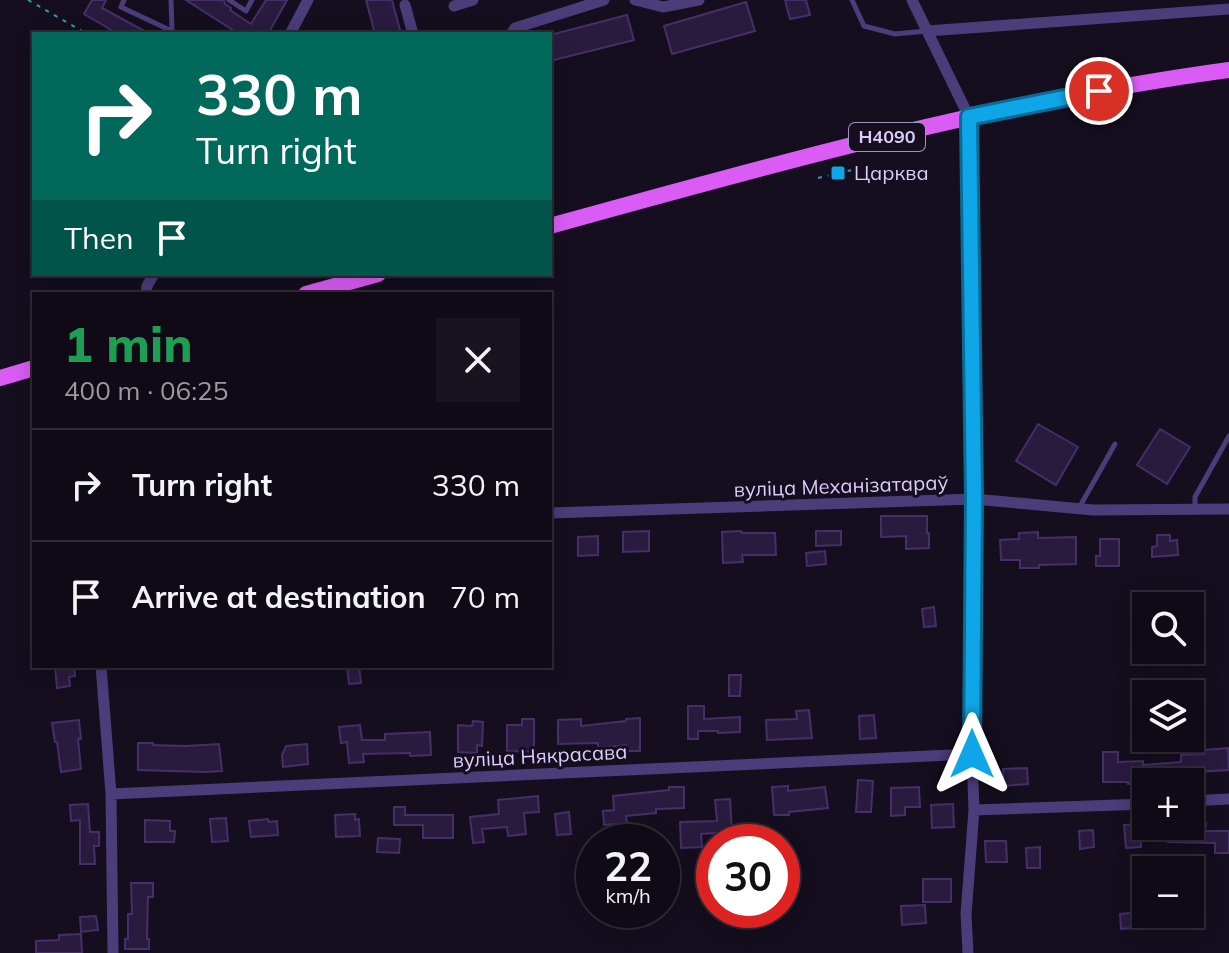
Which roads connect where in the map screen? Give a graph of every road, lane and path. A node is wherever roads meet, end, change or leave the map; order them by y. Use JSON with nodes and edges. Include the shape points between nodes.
{"nodes":[{"id":1,"x":28,"y":0,"type":"edge"},
{"id":2,"x":124,"y":0,"type":"edge"},
{"id":3,"x":171,"y":0,"type":"edge"},
{"id":4,"x":229,"y":0,"type":"edge"},
{"id":5,"x":252,"y":0,"type":"edge"},
{"id":6,"x":308,"y":0,"type":"edge"},
{"id":7,"x":473,"y":0,"type":"edge"},
{"id":8,"x":604,"y":0,"type":"edge"},
{"id":9,"x":635,"y":0,"type":"edge"},
{"id":10,"x":699,"y":0,"type":"edge"},
{"id":11,"x":852,"y":0,"type":"edge"},
{"id":12,"x":912,"y":0,"type":"edge"},
{"id":13,"x":405,"y":5,"type":"dead end"},
{"id":14,"x":1202,"y":5,"type":"edge"},
{"id":15,"x":454,"y":6,"type":"dead end"},
{"id":16,"x":1229,"y":9,"type":"edge"},
{"id":17,"x":927,"y":31,"type":"junction"},
{"id":18,"x":84,"y":32,"type":"edge"},
{"id":19,"x":175,"y":32,"type":"edge"},
{"id":20,"x":291,"y":32,"type":"edge"},
{"id":21,"x":412,"y":32,"type":"edge"},
{"id":22,"x":512,"y":32,"type":"edge"},
{"id":23,"x":1229,"y":70,"type":"edge"},
{"id":24,"x":969,"y":117,"type":"junction"},
{"id":25,"x":856,"y":169,"type":"dead end"},
{"id":26,"x":818,"y":178,"type":"dead end"},
{"id":27,"x":552,"y":225,"type":"edge"},
{"id":28,"x":371,"y":276,"type":"edge"},
{"id":29,"x":313,"y":292,"type":"edge"},
{"id":30,"x":32,"y":369,"type":"edge"},
{"id":31,"x":0,"y":378,"type":"edge"},
{"id":32,"x":1229,"y":436,"type":"edge"},
{"id":33,"x":1115,"y":444,"type":"dead end"},
{"id":34,"x":974,"y":499,"type":"junction"},
{"id":35,"x":1079,"y":509,"type":"junction"},
{"id":36,"x":1195,"y":509,"type":"junction"},
{"id":37,"x":1229,"y":509,"type":"edge"},
{"id":38,"x":552,"y":513,"type":"edge"},
{"id":39,"x":101,"y":668,"type":"edge"},
{"id":40,"x":972,"y":754,"type":"junction"},
{"id":41,"x":111,"y":794,"type":"junction"},
{"id":42,"x":1229,"y":799,"type":"edge"},
{"id":43,"x":1204,"y":800,"type":"edge"},
{"id":44,"x":1132,"y":804,"type":"edge"},
{"id":45,"x":974,"y":810,"type":"junction"},
{"id":46,"x":113,"y":953,"type":"edge"},
{"id":47,"x":968,"y":953,"type":"edge"}],
"edges":[{"from":1,"to":18,"type":"path"},
{"from":2,"to":19,"type":"lane","via":[[121,7]]},
{"from":3,"to":19,"type":"lane"},
{"from":4,"to":5,"type":"lane","via":[[246,11]]},
{"from":6,"to":20,"type":"street"},
{"from":7,"to":15,"type":"street"},
{"from":8,"to":22,"type":"street"},
{"from":9,"to":10,"type":"street","via":[[663,7]]},
{"from":11,"to":17,"type":"lane","via":[[864,26],[895,34]]},
{"from":12,"to":17,"type":"street"},
{"from":13,"to":21,"type":"street"},
{"from":14,"to":16,"type":"street"},
{"from":14,"to":17,"type":"street"},
{"from":17,"to":24,"type":"street"},
{"from":23,"to":24,"type":"main road","number":"Н4090"},
{"from":24,"to":27,"type":"main road","number":"Н4090"},
{"from":24,"to":34,"type":"street"},
{"from":25,"to":26,"type":"path"},
{"from":28,"to":29,"type":"main road"},
{"from":30,"to":31,"type":"main road"},
{"from":32,"to":36,"type":"lane","via":[[1195,497]]},
{"from":33,"to":35,"type":"lane"},
{"from":34,"to":35,"type":"street","name":"вуліца Механізатараў"},
{"from":34,"to":38,"type":"street","name":"вуліца Механізатараў"},
{"from":34,"to":40,"type":"street"},
{"from":35,"to":36,"type":"street","name":"вуліца Механізатараў"},
{"from":36,"to":37,"type":"street","name":"вуліца Механізатараў"},
{"from":39,"to":41,"type":"street"},
{"from":40,"to":41,"type":"street","name":"вуліца Някрасава"},
{"from":40,"to":45,"type":"street"},
{"from":41,"to":46,"type":"street"},
{"from":42,"to":43,"type":"street"},
{"from":44,"to":45,"type":"street"},
{"from":45,"to":47,"type":"street"}]}
